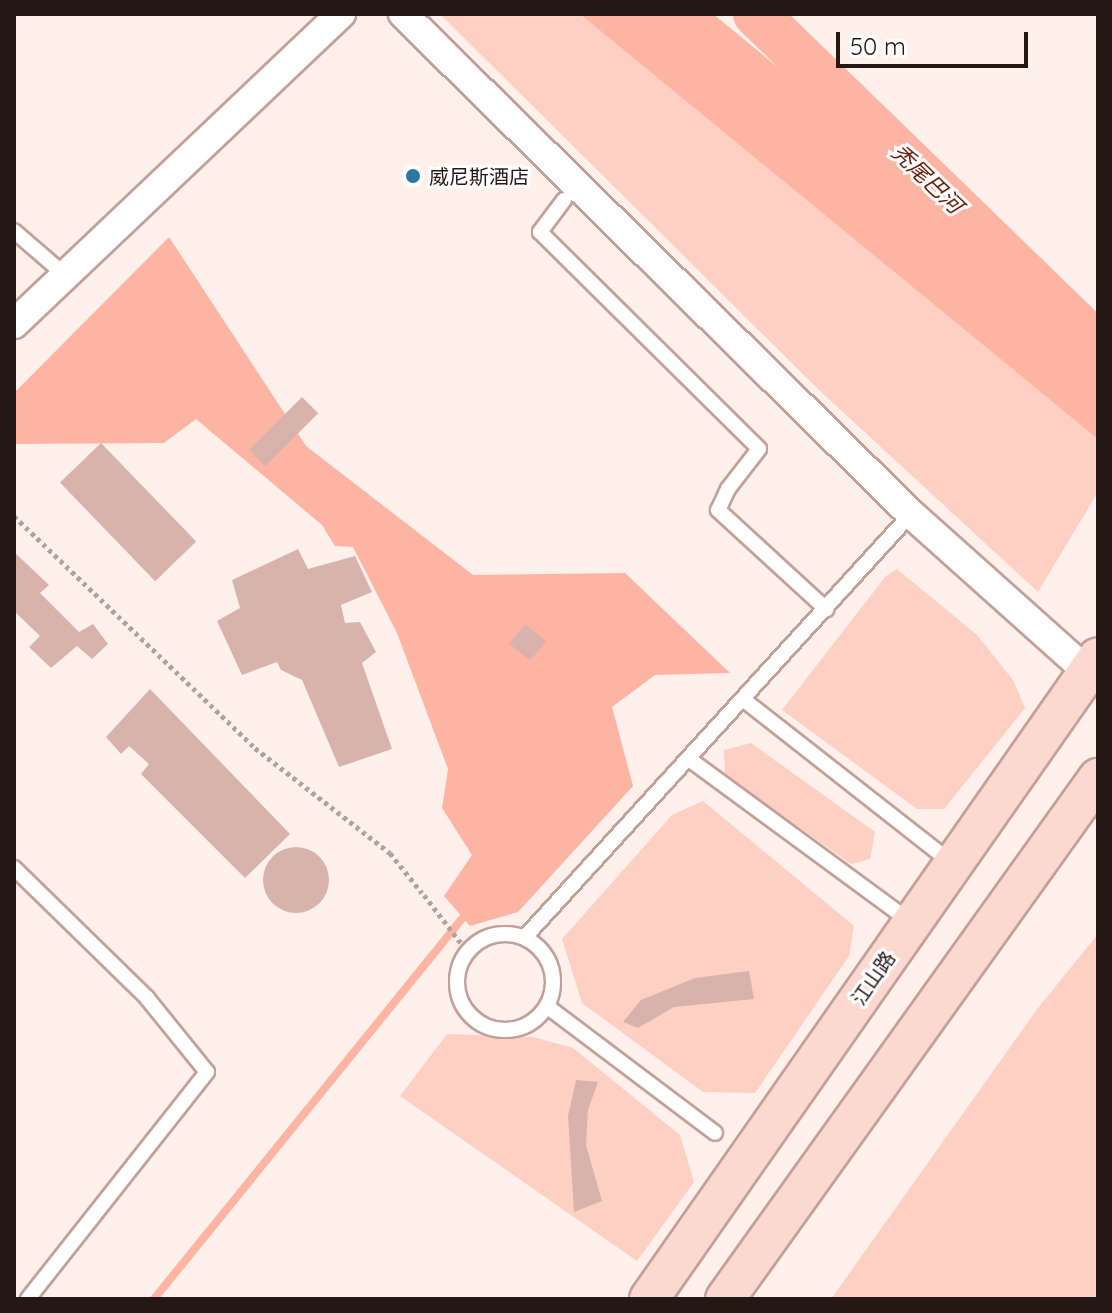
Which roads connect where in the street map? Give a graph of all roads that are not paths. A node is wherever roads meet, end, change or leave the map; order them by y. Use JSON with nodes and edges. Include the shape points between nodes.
{"nodes":[{"id":1,"x":341,"y":14,"type":"edge"},
{"id":2,"x":403,"y":14,"type":"edge"},
{"id":3,"x":564,"y":200,"type":"dead end"},
{"id":4,"x":14,"y":231,"type":"edge"},
{"id":5,"x":65,"y":275,"type":"junction"},
{"id":6,"x":14,"y":324,"type":"edge"},
{"id":7,"x":911,"y":514,"type":"junction"},
{"id":8,"x":826,"y":609,"type":"junction"},
{"id":9,"x":1093,"y":665,"type":"edge"},
{"id":10,"x":744,"y":700,"type":"junction"},
{"id":11,"x":689,"y":759,"type":"junction"},
{"id":12,"x":1098,"y":778,"type":"edge"},
{"id":13,"x":954,"y":864,"type":"junction"},
{"id":14,"x":14,"y":868,"type":"edge"},
{"id":15,"x":912,"y":923,"type":"junction"},
{"id":16,"x":525,"y":937,"type":"junction"},
{"id":17,"x":548,"y":1007,"type":"junction"},
{"id":18,"x":715,"y":1133,"type":"dead end"},
{"id":19,"x":28,"y":1299,"type":"edge"},
{"id":20,"x":649,"y":1299,"type":"edge"},
{"id":21,"x":725,"y":1299,"type":"edge"}],
"edges":[{"from":1,"to":5,"type":"street"},
{"from":2,"to":7,"type":"street"},
{"from":3,"to":8,"type":"lane","via":[[540,232],[759,449],[718,510]]},
{"from":4,"to":5,"type":"lane"},
{"from":5,"to":6,"type":"street"},
{"from":7,"to":8,"type":"lane"},
{"from":7,"to":9,"type":"street"},
{"from":8,"to":10,"type":"lane"},
{"from":9,"to":13,"type":"main road","name":"江山路"},
{"from":10,"to":11,"type":"lane"},
{"from":10,"to":13,"type":"lane"},
{"from":11,"to":15,"type":"lane"},
{"from":11,"to":16,"type":"lane"},
{"from":12,"to":21,"type":"main road"},
{"from":13,"to":15,"type":"main road","name":"江山路"},
{"from":14,"to":19,"type":"lane","via":[[147,998],[207,1072]]},
{"from":15,"to":20,"type":"main road","name":"江山路"},
{"from":16,"to":17,"type":"lane","via":[[549,959],[554,975]]},
{"from":16,"to":17,"type":"lane","via":[[493,934],[467,951],[457,981],[459,997],[478,1022],[508,1031],[524,1027]]},
{"from":17,"to":18,"type":"lane"}]}
